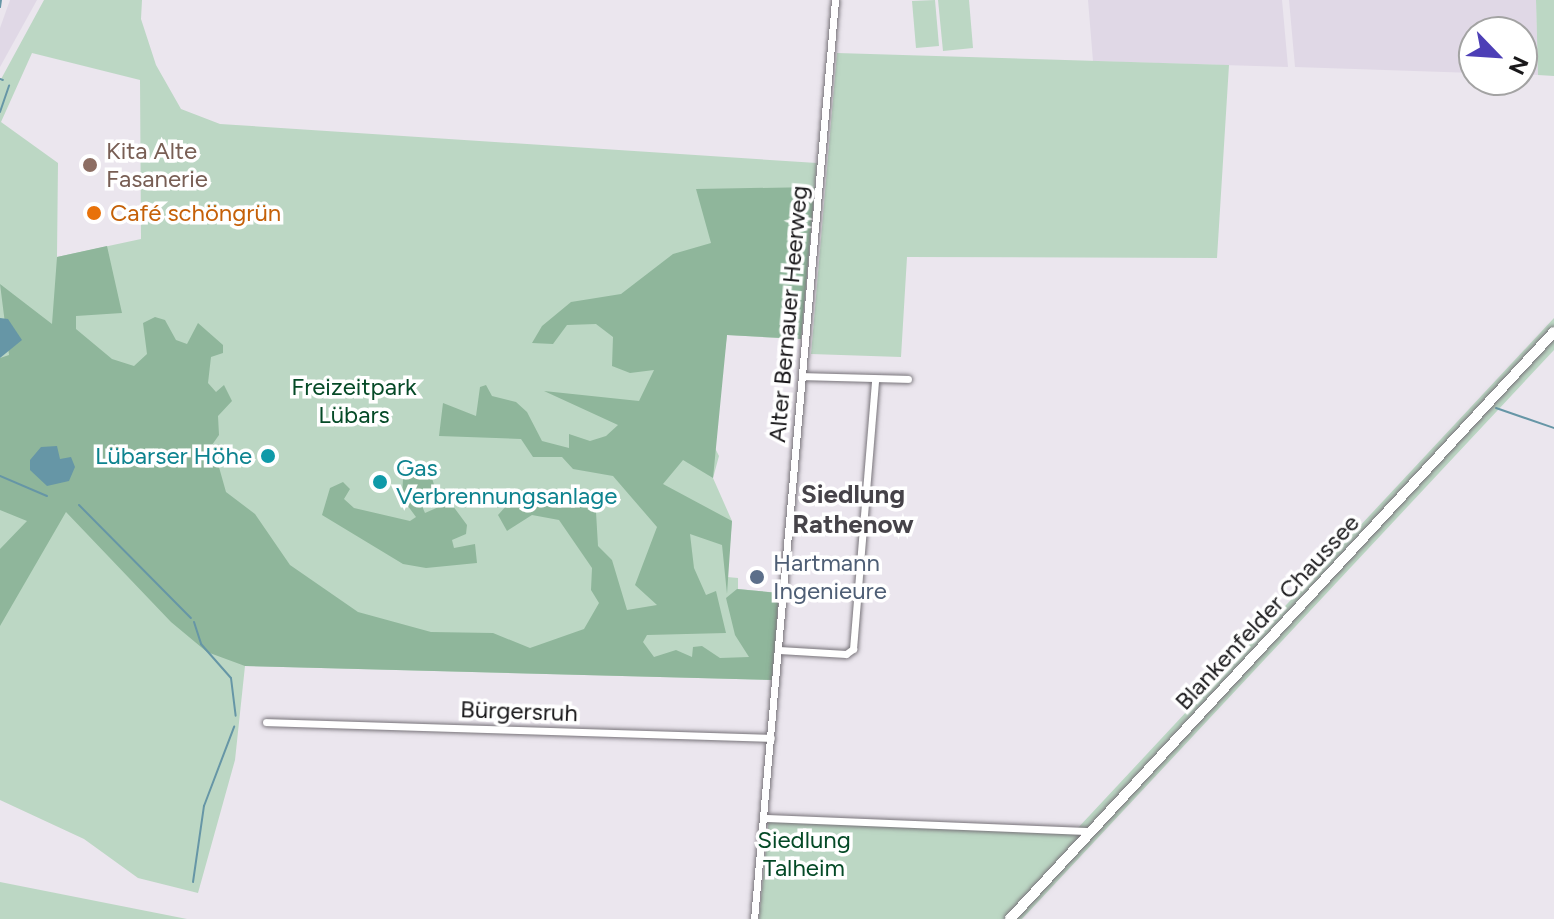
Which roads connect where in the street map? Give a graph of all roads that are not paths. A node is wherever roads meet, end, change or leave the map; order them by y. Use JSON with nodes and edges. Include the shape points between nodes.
{"nodes":[{"id":1,"x":835,"y":0,"type":"edge"},
{"id":2,"x":1554,"y":332,"type":"edge"},
{"id":3,"x":802,"y":376,"type":"junction"},
{"id":4,"x":908,"y":379,"type":"dead end"},
{"id":5,"x":875,"y":380,"type":"junction"},
{"id":6,"x":779,"y":650,"type":"junction"},
{"id":7,"x":266,"y":722,"type":"dead end"},
{"id":8,"x":771,"y":738,"type":"junction"},
{"id":9,"x":764,"y":818,"type":"junction"},
{"id":10,"x":1089,"y":831,"type":"junction"},
{"id":11,"x":754,"y":919,"type":"edge"},
{"id":12,"x":1010,"y":919,"type":"edge"}],
"edges":[{"from":1,"to":3,"type":"street","name":"Alter Bernauer Heerweg"},
{"from":2,"to":10,"type":"street","name":"Blankenfelder Chaussee"},
{"from":3,"to":5,"type":"street"},
{"from":3,"to":6,"type":"street","name":"Alter Bernauer Heerweg"},
{"from":4,"to":5,"type":"street"},
{"from":5,"to":6,"type":"street","via":[[853,649],[846,654]]},
{"from":6,"to":8,"type":"street","name":"Alter Bernauer Heerweg"},
{"from":7,"to":8,"type":"street","name":"Bürgersruh"},
{"from":8,"to":9,"type":"street","name":"Alter Bernauer Heerweg"},
{"from":9,"to":10,"type":"street"},
{"from":9,"to":11,"type":"street","name":"Alter Bernauer Heerweg"},
{"from":10,"to":12,"type":"street","name":"Blankenfelder Chaussee"}]}
